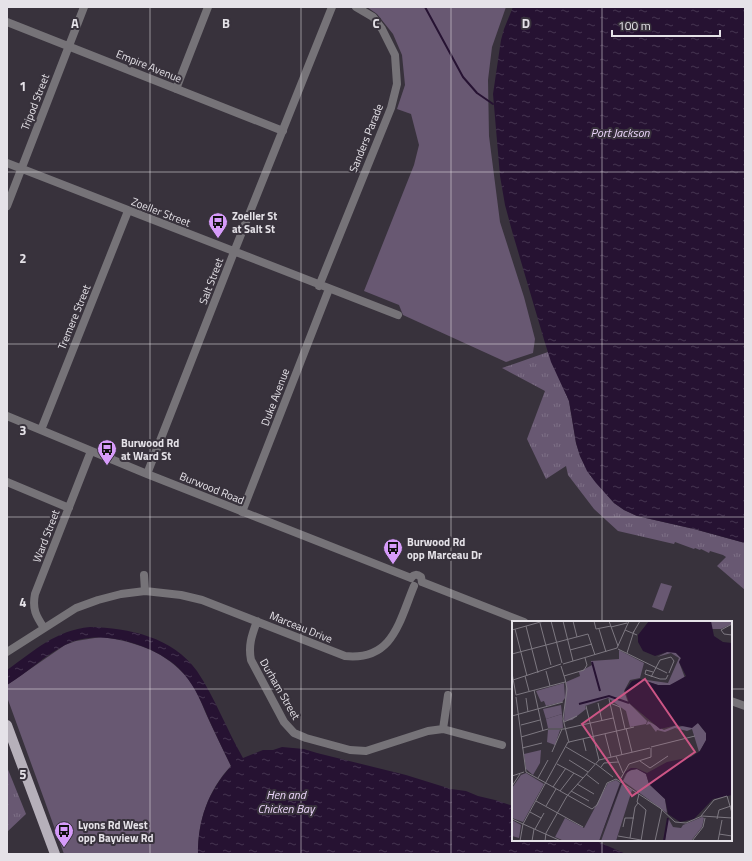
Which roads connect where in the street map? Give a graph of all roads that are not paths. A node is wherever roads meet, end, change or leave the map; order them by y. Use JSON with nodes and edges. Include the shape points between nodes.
{"nodes":[{"id":1,"x":84,"y":7,"type":"edge"},
{"id":2,"x":208,"y":7,"type":"edge"},
{"id":3,"x":332,"y":7,"type":"edge"},
{"id":4,"x":356,"y":7,"type":"edge"},
{"id":5,"x":7,"y":22,"type":"edge"},
{"id":6,"x":69,"y":46,"type":"junction"},
{"id":7,"x":176,"y":88,"type":"junction"},
{"id":8,"x":283,"y":131,"type":"junction"},
{"id":9,"x":7,"y":163,"type":"edge"},
{"id":10,"x":21,"y":169,"type":"junction"},
{"id":11,"x":7,"y":206,"type":"edge"},
{"id":12,"x":128,"y":211,"type":"junction"},
{"id":13,"x":234,"y":252,"type":"junction"},
{"id":14,"x":319,"y":286,"type":"junction"},
{"id":15,"x":329,"y":289,"type":"junction"},
{"id":16,"x":398,"y":316,"type":"dead end"},
{"id":17,"x":7,"y":416,"type":"edge"},
{"id":18,"x":41,"y":430,"type":"junction"},
{"id":19,"x":91,"y":451,"type":"junction"},
{"id":20,"x":147,"y":474,"type":"junction"},
{"id":21,"x":7,"y":482,"type":"edge"},
{"id":22,"x":69,"y":508,"type":"junction"},
{"id":23,"x":242,"y":512,"type":"junction"},
{"id":24,"x":144,"y":575,"type":"dead end"},
{"id":25,"x":411,"y":578,"type":"junction"},
{"id":26,"x":422,"y":582,"type":"junction"},
{"id":27,"x":414,"y":586,"type":"junction"},
{"id":28,"x":145,"y":591,"type":"junction"},
{"id":29,"x":257,"y":621,"type":"junction"},
{"id":30,"x":521,"y":621,"type":"edge"},
{"id":31,"x":44,"y":628,"type":"junction"},
{"id":32,"x":7,"y":652,"type":"edge"},
{"id":33,"x":448,"y":695,"type":"dead end"},
{"id":34,"x":732,"y":701,"type":"edge"},
{"id":35,"x":745,"y":706,"type":"edge"},
{"id":36,"x":7,"y":725,"type":"edge"},
{"id":37,"x":443,"y":729,"type":"junction"},
{"id":38,"x":502,"y":745,"type":"dead end"},
{"id":39,"x":55,"y":854,"type":"edge"}],
"edges":[{"from":1,"to":6,"type":"street","name":"Tripod Street"},
{"from":2,"to":7,"type":"street"},
{"from":3,"to":8,"type":"street","name":"Salt Street"},
{"from":4,"to":14,"type":"street","name":"Sanders Parade","via":[[372,17],[382,30],[395,55],[397,84],[391,108]]},
{"from":5,"to":6,"type":"street","name":"Empire Avenue"},
{"from":6,"to":7,"type":"street","name":"Empire Avenue"},
{"from":6,"to":10,"type":"street","name":"Tripod Street"},
{"from":7,"to":8,"type":"street","name":"Empire Avenue"},
{"from":8,"to":13,"type":"street","name":"Salt Street"},
{"from":9,"to":10,"type":"street","name":"Zoeller Street"},
{"from":10,"to":11,"type":"street","name":"Tripod Street"},
{"from":10,"to":12,"type":"street","name":"Zoeller Street"},
{"from":12,"to":13,"type":"street","name":"Zoeller Street"},
{"from":12,"to":18,"type":"street","name":"Tremere Street"},
{"from":13,"to":14,"type":"street","name":"Zoeller Street"},
{"from":13,"to":20,"type":"street","name":"Salt Street"},
{"from":14,"to":15,"type":"street","name":"Zoeller Street"},
{"from":15,"to":16,"type":"street","name":"Zoeller Street"},
{"from":15,"to":23,"type":"street","name":"Duke Avenue"},
{"from":17,"to":18,"type":"street","name":"Burwood Road"},
{"from":18,"to":19,"type":"street","name":"Burwood Road"},
{"from":19,"to":20,"type":"street","name":"Burwood Road"},
{"from":19,"to":22,"type":"street","name":"Ward Street"},
{"from":20,"to":23,"type":"street","name":"Burwood Road"},
{"from":21,"to":22,"type":"street"},
{"from":22,"to":31,"type":"street","name":"Ward Street","via":[[33,603]]},
{"from":23,"to":25,"type":"street","name":"Burwood Road"},
{"from":24,"to":28,"type":"street"},
{"from":25,"to":26,"type":"street","via":[[416,574],[420,575]]},
{"from":25,"to":27,"type":"street","via":[[411,584]]},
{"from":26,"to":27,"type":"street"},
{"from":26,"to":30,"type":"street"},
{"from":27,"to":29,"type":"street","name":"Marceau Drive","via":[[393,636],[378,651],[366,655],[345,656]]},
{"from":28,"to":29,"type":"street","name":"Marceau Drive","via":[[202,600]]},
{"from":28,"to":31,"type":"street","name":"Marceau Drive","via":[[121,594],[84,605]]},
{"from":29,"to":37,"type":"street","name":"Durham Street","via":[[250,641],[251,660],[284,722],[294,733],[350,750],[366,751],[428,731]]},
{"from":31,"to":32,"type":"street","name":"Marceau Drive"},
{"from":33,"to":37,"type":"street"},
{"from":34,"to":35,"type":"street"},
{"from":36,"to":39,"type":"main road"},
{"from":37,"to":38,"type":"street","name":"Durham Street"}]}
